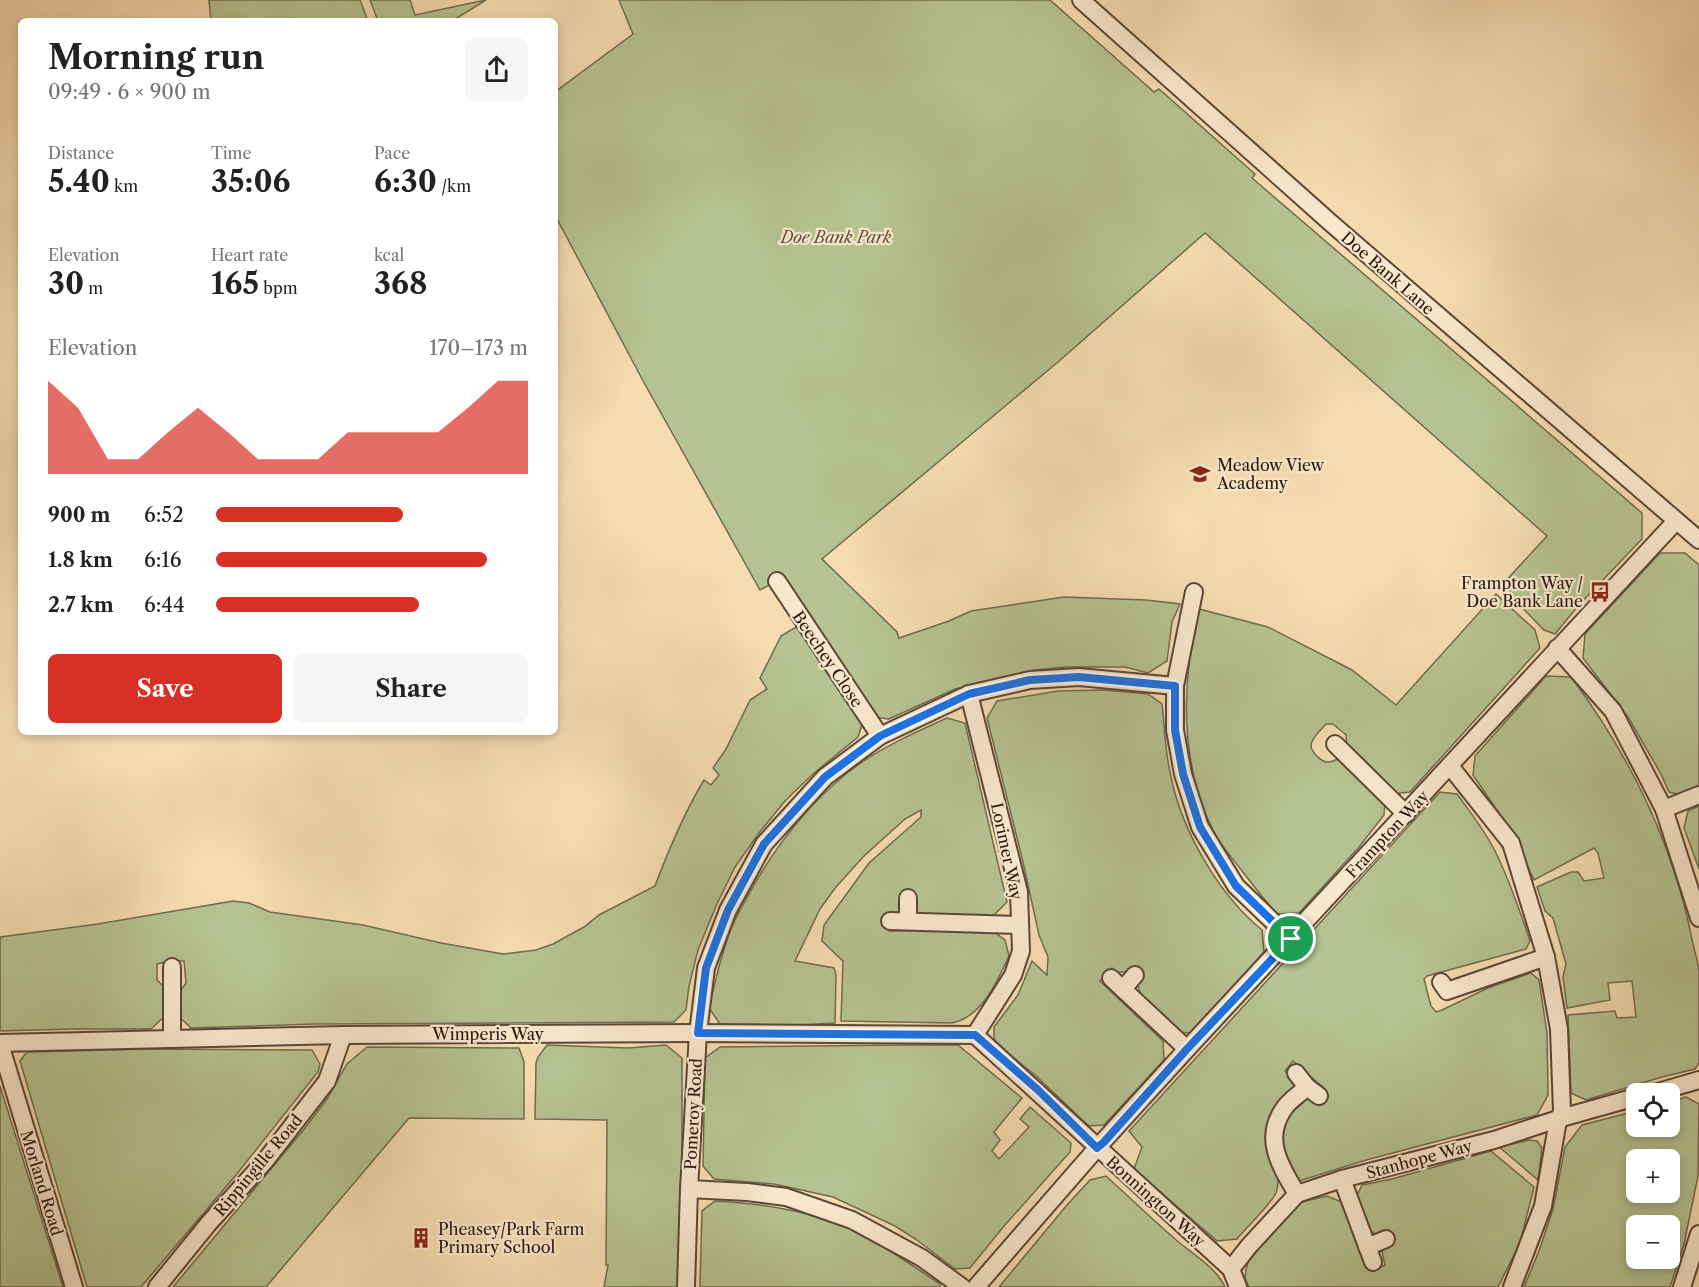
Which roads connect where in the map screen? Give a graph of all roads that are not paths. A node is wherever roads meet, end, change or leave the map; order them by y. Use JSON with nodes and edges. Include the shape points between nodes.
{"nodes":[{"id":1,"x":1081,"y":0,"type":"edge"},
{"id":2,"x":1676,"y":520,"type":"junction"},
{"id":3,"x":1699,"y":540,"type":"edge"},
{"id":4,"x":777,"y":581,"type":"dead end"},
{"id":5,"x":1192,"y":597,"type":"dead end"},
{"id":6,"x":1557,"y":648,"type":"junction"},
{"id":7,"x":1175,"y":686,"type":"junction"},
{"id":8,"x":969,"y":694,"type":"junction"},
{"id":9,"x":880,"y":736,"type":"junction"},
{"id":10,"x":1335,"y":744,"type":"dead end"},
{"id":11,"x":1449,"y":766,"type":"junction"},
{"id":12,"x":1699,"y":795,"type":"edge"},
{"id":13,"x":1664,"y":809,"type":"junction"},
{"id":14,"x":1406,"y":814,"type":"junction"},
{"id":15,"x":908,"y":898,"type":"dead end"},
{"id":16,"x":1699,"y":918,"type":"edge"},
{"id":17,"x":908,"y":920,"type":"junction"},
{"id":18,"x":890,"y":921,"type":"dead end"},
{"id":19,"x":1019,"y":925,"type":"junction"},
{"id":20,"x":1291,"y":939,"type":"junction"},
{"id":21,"x":1546,"y":957,"type":"junction"},
{"id":22,"x":172,"y":967,"type":"dead end"},
{"id":23,"x":1135,"y":975,"type":"dead end"},
{"id":24,"x":1445,"y":990,"type":"dead end"},
{"id":25,"x":698,"y":1033,"type":"junction"},
{"id":26,"x":343,"y":1035,"type":"junction"},
{"id":27,"x":975,"y":1035,"type":"junction"},
{"id":28,"x":172,"y":1039,"type":"junction"},
{"id":29,"x":0,"y":1043,"type":"edge"},
{"id":30,"x":1187,"y":1049,"type":"junction"},
{"id":31,"x":1296,"y":1073,"type":"dead end"},
{"id":32,"x":1699,"y":1080,"type":"edge"},
{"id":33,"x":1680,"y":1086,"type":"edge"},
{"id":34,"x":1626,"y":1100,"type":"edge"},
{"id":35,"x":1561,"y":1118,"type":"junction"},
{"id":36,"x":1097,"y":1148,"type":"junction"},
{"id":37,"x":1342,"y":1179,"type":"junction"},
{"id":38,"x":689,"y":1189,"type":"junction"},
{"id":39,"x":1297,"y":1194,"type":"junction"},
{"id":40,"x":1699,"y":1234,"type":"edge"},
{"id":41,"x":1386,"y":1239,"type":"dead end"},
{"id":42,"x":1231,"y":1269,"type":"junction"},
{"id":43,"x":74,"y":1287,"type":"edge"},
{"id":44,"x":157,"y":1287,"type":"edge"},
{"id":45,"x":686,"y":1287,"type":"edge"},
{"id":46,"x":962,"y":1287,"type":"edge"},
{"id":47,"x":976,"y":1287,"type":"edge"},
{"id":48,"x":1238,"y":1287,"type":"edge"},
{"id":49,"x":1512,"y":1287,"type":"edge"},
{"id":50,"x":1682,"y":1287,"type":"edge"}],
"edges":[{"from":1,"to":2,"type":"street","name":"Doe Bank Lane","via":[[1332,224]]},
{"from":2,"to":3,"type":"street","name":"Doe Bank Lane"},
{"from":2,"to":6,"type":"street","name":"Frampton Way"},
{"from":4,"to":9,"type":"street","name":"Beechey Close"},
{"from":5,"to":7,"type":"street"},
{"from":6,"to":11,"type":"street","name":"Frampton Way"},
{"from":6,"to":13,"type":"street","via":[[1612,711]]},
{"from":7,"to":8,"type":"street","name":"Pomeroy Road","via":[[1079,677],[1030,680]]},
{"from":7,"to":20,"type":"street","via":[[1175,730],[1183,774],[1200,827],[1236,886]]},
{"from":8,"to":9,"type":"street","name":"Pomeroy Road"},
{"from":8,"to":19,"type":"street","name":"Lorimer Way","via":[[1019,892]]},
{"from":9,"to":25,"type":"street","name":"Pomeroy Road","via":[[825,777],[764,844],[728,910],[706,968]]},
{"from":10,"to":14,"type":"street"},
{"from":11,"to":14,"type":"street","name":"Frampton Way"},
{"from":11,"to":21,"type":"street","via":[[1511,843]]},
{"from":12,"to":13,"type":"street"},
{"from":13,"to":16,"type":"street"},
{"from":14,"to":20,"type":"street","name":"Frampton Way"},
{"from":15,"to":17,"type":"street"},
{"from":17,"to":18,"type":"street"},
{"from":17,"to":19,"type":"street"},
{"from":19,"to":27,"type":"street","name":"Lorimer Way","via":[[1021,951],[1013,975]]},
{"from":20,"to":30,"type":"street","name":"Frampton Way"},
{"from":21,"to":24,"type":"street"},
{"from":21,"to":35,"type":"street","via":[[1559,1029]]},
{"from":22,"to":28,"type":"street"},
{"from":23,"to":30,"type":"street","via":[[1117,984]]},
{"from":25,"to":26,"type":"street","name":"Wimperis Way"},
{"from":25,"to":27,"type":"street","name":"Wimperis Way"},
{"from":25,"to":38,"type":"street","name":"Pomeroy Road"},
{"from":26,"to":28,"type":"street","name":"Wimperis Way"},
{"from":26,"to":44,"type":"street","name":"Rippingille Road","via":[[327,1081],[265,1161]]},
{"from":27,"to":36,"type":"street","name":"Bonnington Way"},
{"from":28,"to":29,"type":"street","name":"Wimperis Way"},
{"from":29,"to":43,"type":"street","name":"Morland Road"},
{"from":30,"to":36,"type":"street","name":"Frampton Way"},
{"from":31,"to":39,"type":"street","via":[[1313,1091],[1283,1109],[1272,1135],[1280,1167]]},
{"from":32,"to":33,"type":"street"},
{"from":34,"to":35,"type":"street","name":"Stanhope Way"},
{"from":35,"to":37,"type":"street","name":"Stanhope Way","via":[[1494,1140]]},
{"from":35,"to":49,"type":"street","via":[[1543,1206]]},
{"from":36,"to":42,"type":"street","name":"Bonnington Way"},
{"from":36,"to":47,"type":"street","name":"Frampton Way"},
{"from":37,"to":39,"type":"street","name":"Stanhope Way"},
{"from":37,"to":41,"type":"street","via":[[1370,1254]]},
{"from":38,"to":45,"type":"street","name":"Pomeroy Road"},
{"from":38,"to":46,"type":"street","via":[[786,1197],[852,1220],[922,1258]]},
{"from":39,"to":42,"type":"street","name":"Stanhope Way"},
{"from":40,"to":50,"type":"street"},
{"from":42,"to":48,"type":"street"}]}
